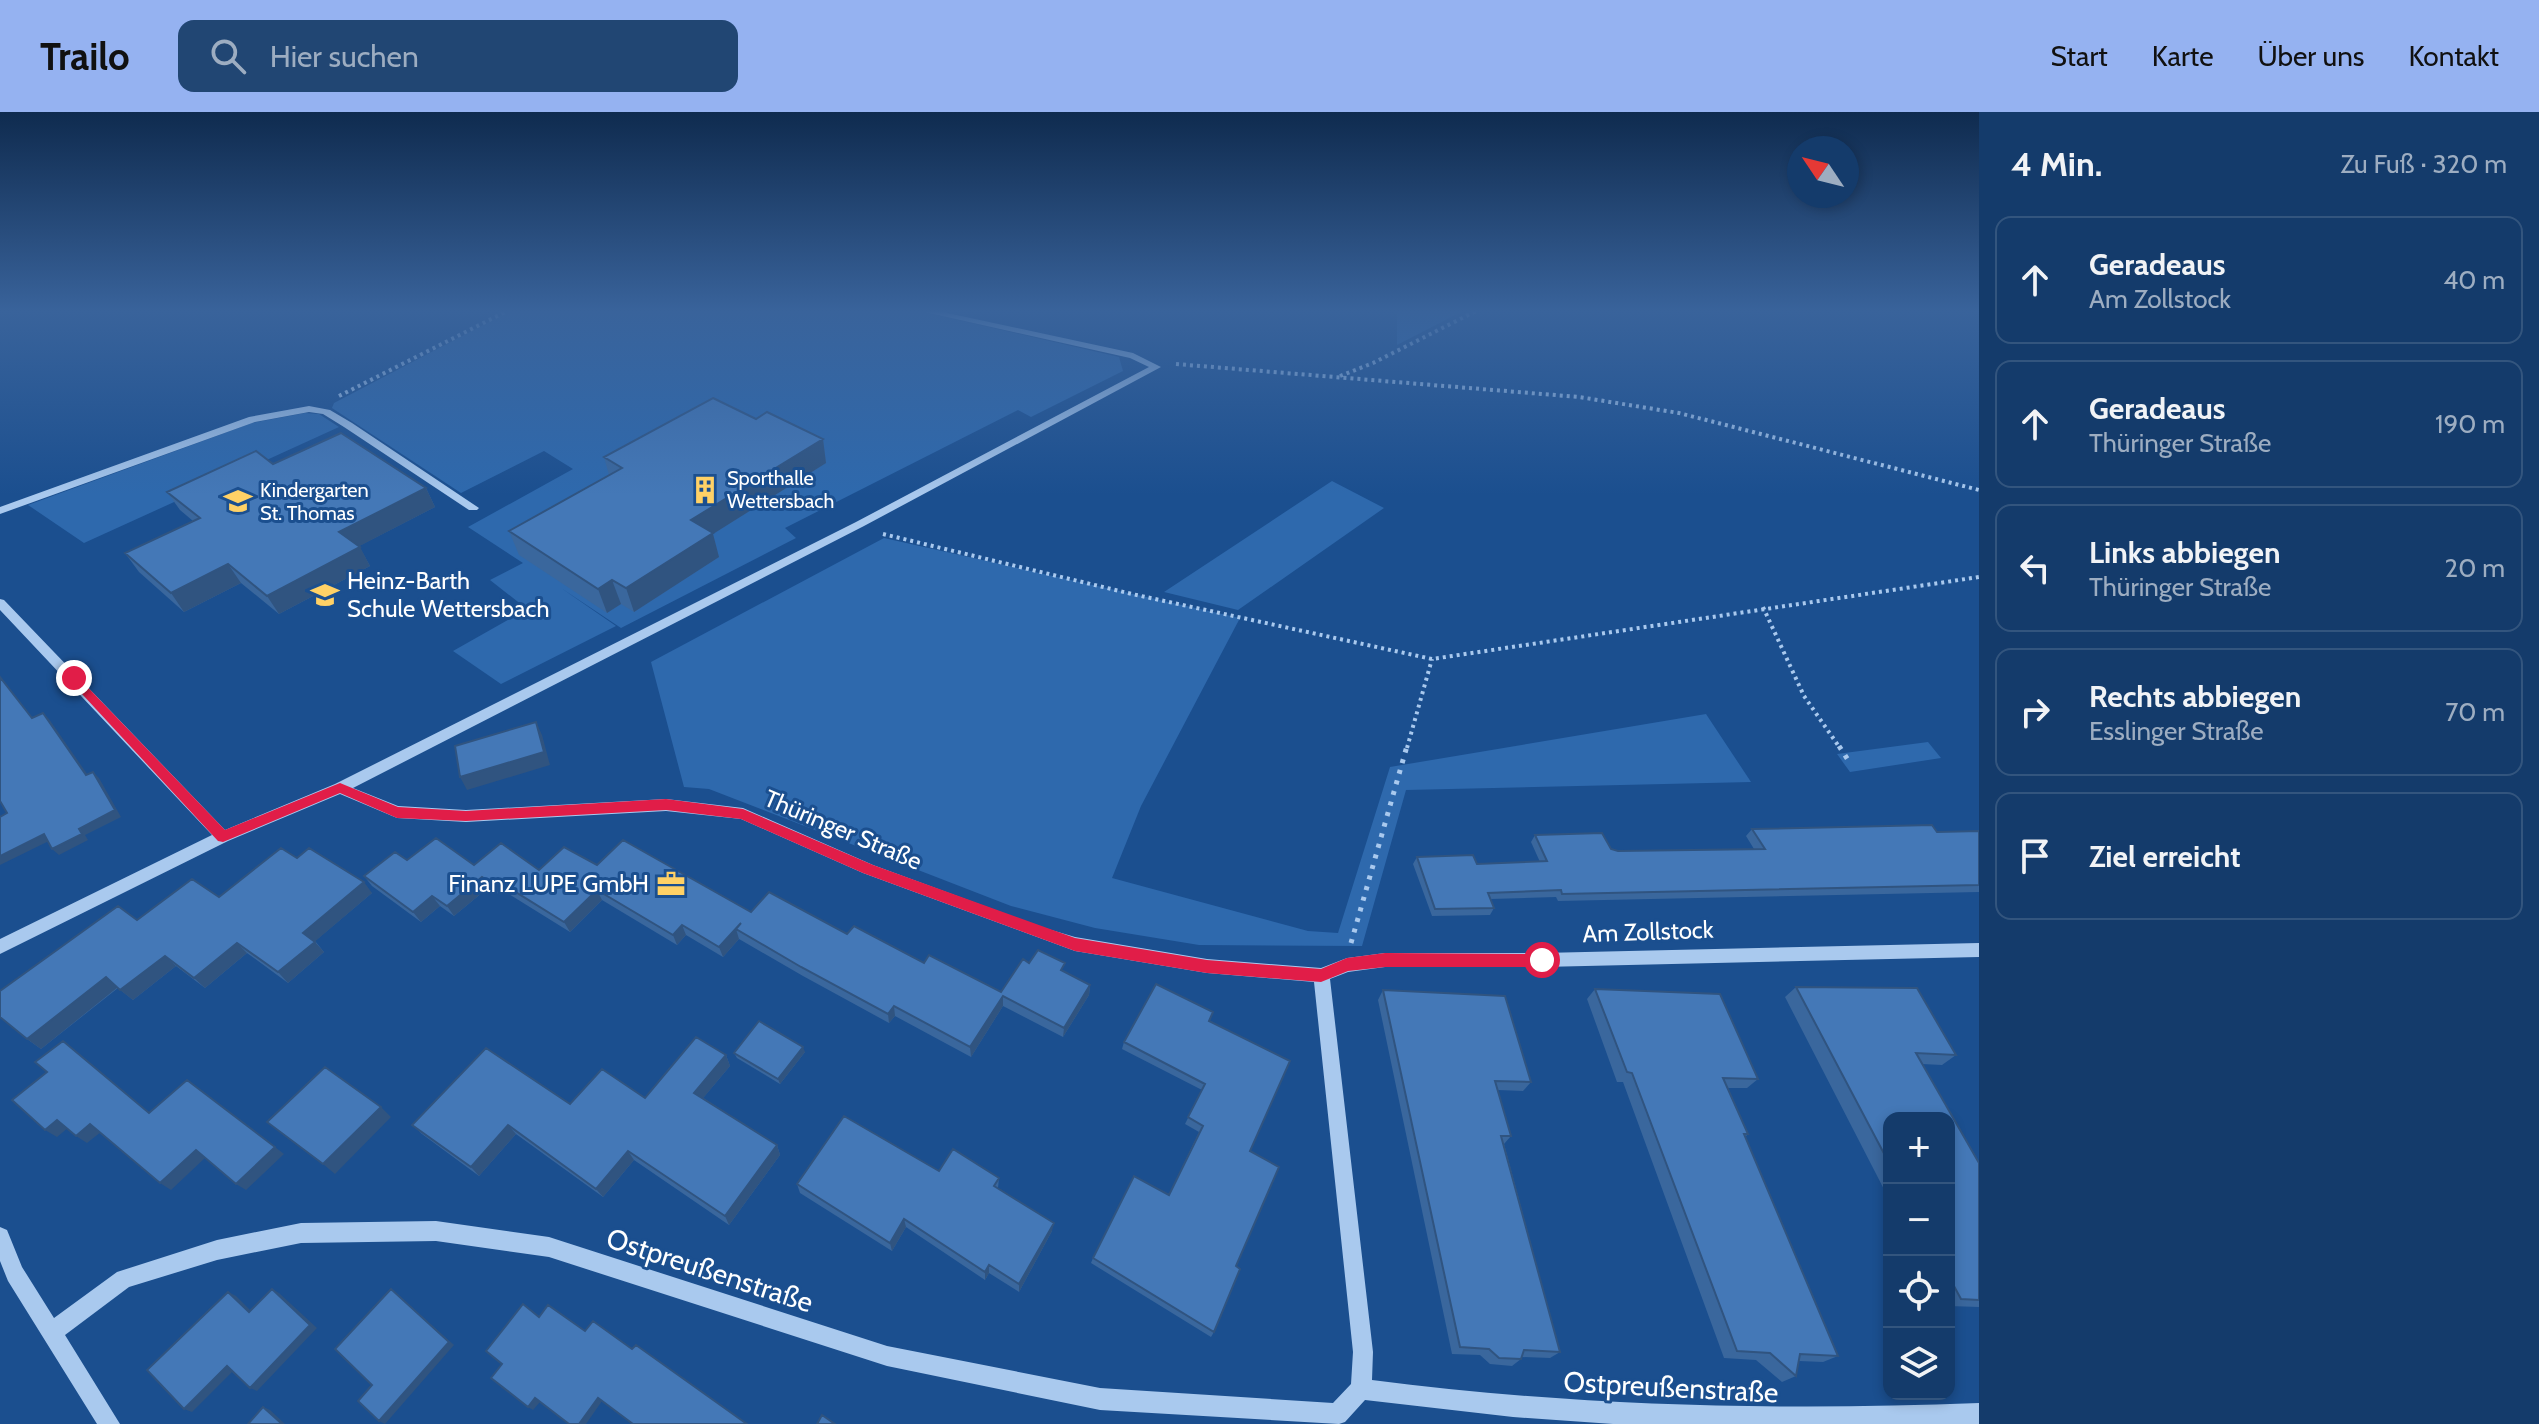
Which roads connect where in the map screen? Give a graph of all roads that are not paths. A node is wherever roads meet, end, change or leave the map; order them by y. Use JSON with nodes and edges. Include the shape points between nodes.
{"nodes":[{"id":1,"x":1146,"y":372,"type":"edge"},
{"id":2,"x":473,"y":508,"type":"dead end"},
{"id":3,"x":0,"y":511,"type":"edge"},
{"id":4,"x":0,"y":603,"type":"edge"},
{"id":5,"x":340,"y":788,"type":"junction"},
{"id":6,"x":223,"y":837,"type":"junction"},
{"id":7,"x":0,"y":947,"type":"edge"},
{"id":8,"x":1979,"y":950,"type":"edge"},
{"id":9,"x":1321,"y":975,"type":"junction"},
{"id":10,"x":0,"y":1237,"type":"edge"},
{"id":11,"x":51,"y":1333,"type":"junction"},
{"id":12,"x":1361,"y":1389,"type":"junction"},
{"id":13,"x":1979,"y":1414,"type":"edge"},
{"id":14,"x":109,"y":1424,"type":"edge"}],
"edges":[{"from":1,"to":5,"type":"street"},
{"from":2,"to":3,"type":"street","via":[[348,425],[309,409],[253,419]]},
{"from":4,"to":6,"type":"street"},
{"from":5,"to":6,"type":"street"},
{"from":5,"to":9,"type":"street","name":"Thüringer Straße","via":[[397,812],[466,816],[666,805],[743,814],[868,869],[1075,944],[1207,966]]},
{"from":6,"to":7,"type":"street"},
{"from":8,"to":9,"type":"street","name":"Am Zollstock","via":[[1385,960]]},
{"from":9,"to":12,"type":"street","via":[[1363,1352]]},
{"from":10,"to":11,"type":"street","via":[[15,1274]]},
{"from":11,"to":12,"type":"street","name":"Ostpreußenstraße","via":[[124,1279],[217,1250],[301,1233],[436,1231],[549,1247],[887,1356],[1100,1399],[1337,1414]]},
{"from":11,"to":14,"type":"street"},
{"from":12,"to":13,"type":"street","name":"Ostpreußenstraße","via":[[1704,1421],[1905,1420]]}]}
